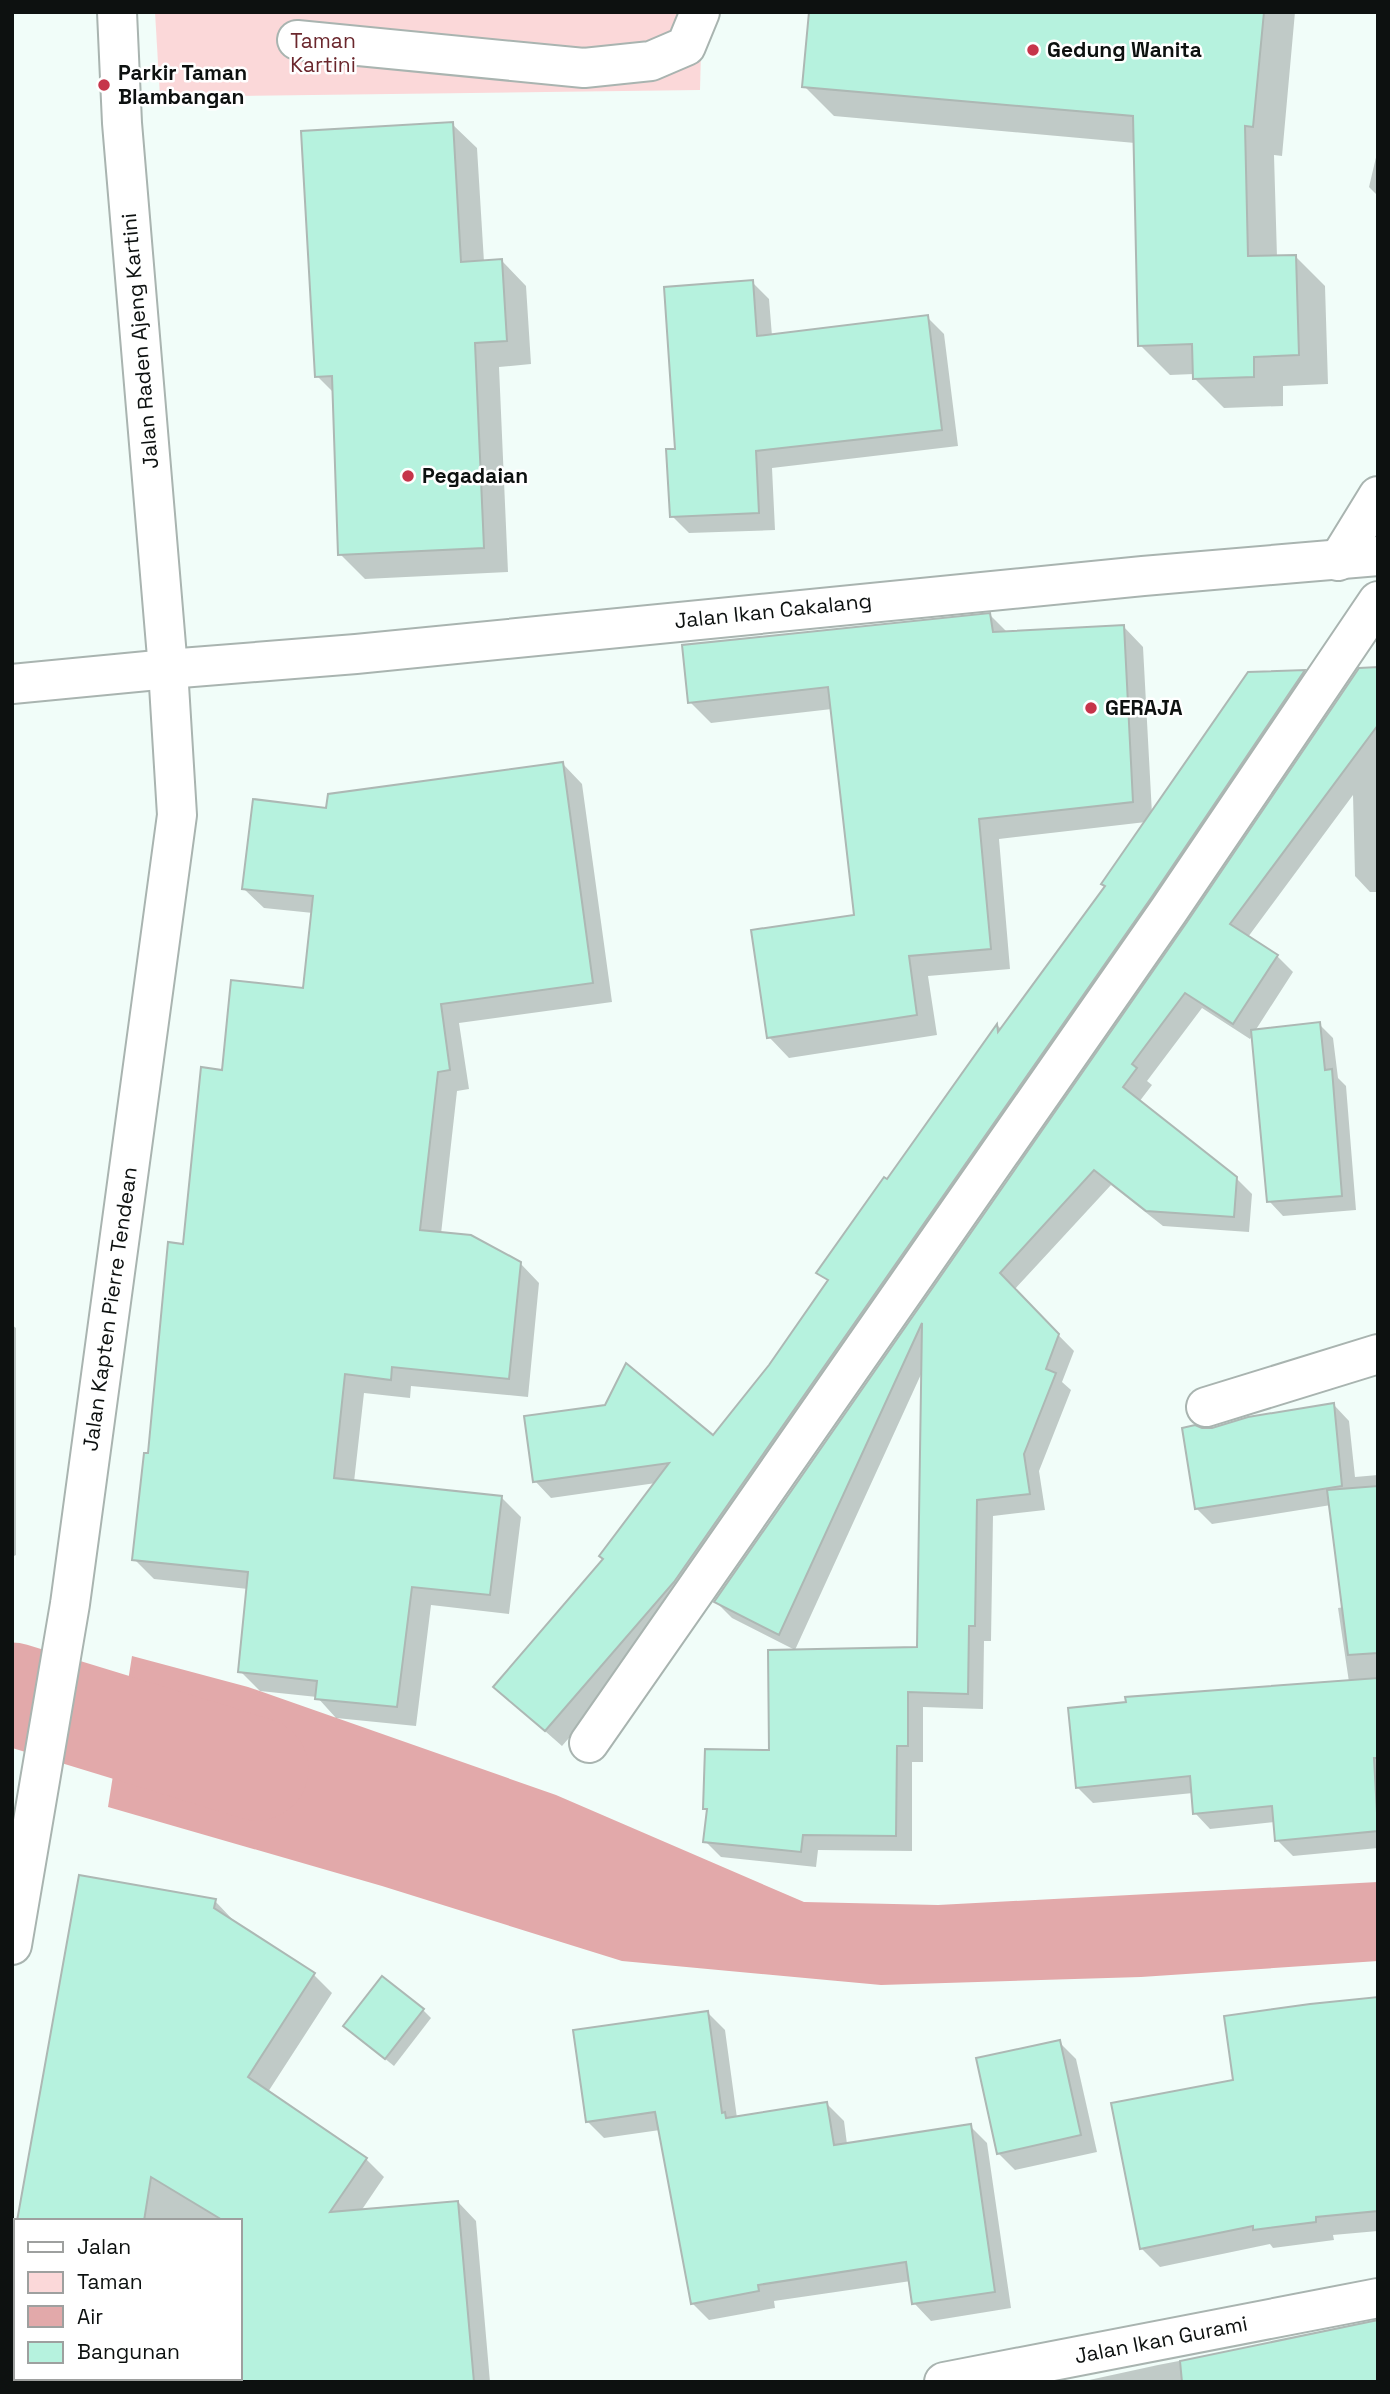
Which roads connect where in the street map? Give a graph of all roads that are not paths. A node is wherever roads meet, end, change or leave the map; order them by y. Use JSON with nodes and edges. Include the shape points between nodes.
{"nodes":[{"id":1,"x":117,"y":12,"type":"edge"},
{"id":2,"x":700,"y":12,"type":"edge"},
{"id":3,"x":297,"y":40,"type":"dead end"},
{"id":4,"x":1378,"y":496,"type":"edge"},
{"id":5,"x":1378,"y":556,"type":"edge"},
{"id":6,"x":1338,"y":561,"type":"junction"},
{"id":7,"x":1378,"y":601,"type":"edge"},
{"id":8,"x":168,"y":669,"type":"junction"},
{"id":9,"x":12,"y":684,"type":"edge"},
{"id":10,"x":1378,"y":1354,"type":"edge"},
{"id":11,"x":1206,"y":1407,"type":"dead end"},
{"id":12,"x":589,"y":1743,"type":"dead end"},
{"id":13,"x":13,"y":1943,"type":"edge"},
{"id":14,"x":1378,"y":2298,"type":"edge"},
{"id":15,"x":944,"y":2382,"type":"edge"}],
"edges":[{"from":1,"to":8,"type":"street","name":"Jalan Raden Ajeng Kartini","via":[[123,137]]},
{"from":2,"to":3,"type":"street","via":[[686,46],[651,61],[584,68]]},
{"from":4,"to":6,"type":"street"},
{"from":5,"to":6,"type":"street","name":"Jalan Ikan Cakalang"},
{"from":6,"to":8,"type":"street","name":"Jalan Ikan Cakalang"},
{"from":7,"to":12,"type":"street","via":[[1161,922]]},
{"from":8,"to":9,"type":"street","name":"Jalan Ikan Cakalang"},
{"from":8,"to":13,"type":"street","name":"Jalan Kapten Pierre Tendean","via":[[177,816],[70,1604]]},
{"from":10,"to":11,"type":"street"},
{"from":14,"to":15,"type":"street","name":"Jalan Ikan Gurami"}]}
